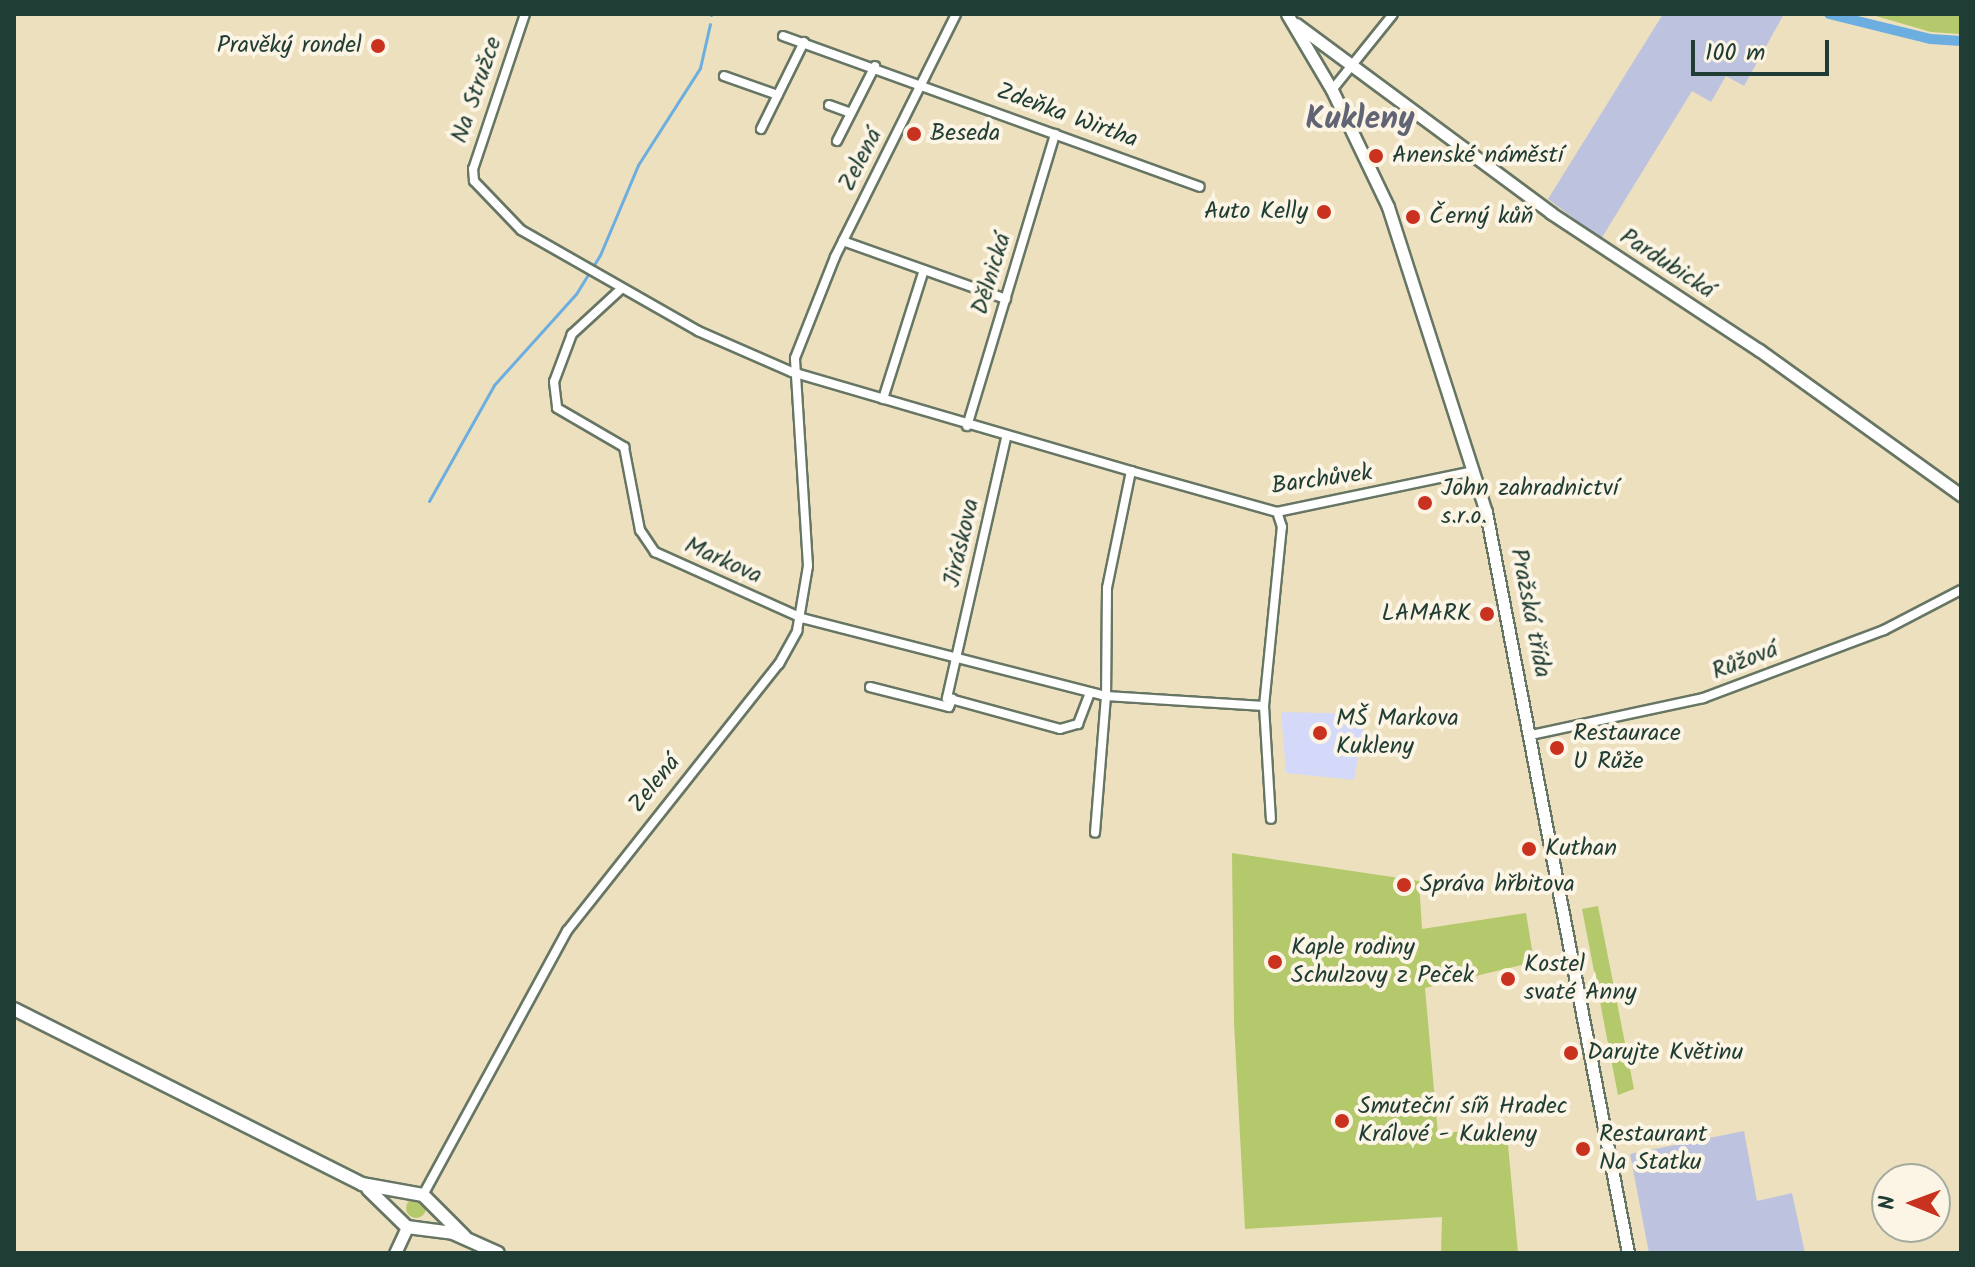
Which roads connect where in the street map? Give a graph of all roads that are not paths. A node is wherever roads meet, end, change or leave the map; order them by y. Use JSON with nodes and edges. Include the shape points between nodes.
{"nodes":[{"id":1,"x":525,"y":14,"type":"edge"},
{"id":2,"x":956,"y":14,"type":"edge"},
{"id":3,"x":1393,"y":14,"type":"edge"},
{"id":4,"x":1291,"y":19,"type":"edge"},
{"id":5,"x":783,"y":36,"type":"dead end"},
{"id":6,"x":804,"y":42,"type":"junction"},
{"id":7,"x":875,"y":66,"type":"junction"},
{"id":8,"x":1352,"y":66,"type":"junction"},
{"id":9,"x":724,"y":76,"type":"dead end"},
{"id":10,"x":921,"y":84,"type":"junction"},
{"id":11,"x":1332,"y":90,"type":"junction"},
{"id":12,"x":778,"y":95,"type":"junction"},
{"id":13,"x":829,"y":105,"type":"dead end"},
{"id":14,"x":851,"y":113,"type":"junction"},
{"id":15,"x":761,"y":129,"type":"dead end"},
{"id":16,"x":1055,"y":134,"type":"junction"},
{"id":17,"x":837,"y":141,"type":"dead end"},
{"id":18,"x":1199,"y":187,"type":"dead end"},
{"id":19,"x":843,"y":241,"type":"junction"},
{"id":20,"x":924,"y":270,"type":"junction"},
{"id":21,"x":621,"y":289,"type":"junction"},
{"id":22,"x":1006,"y":299,"type":"junction"},
{"id":23,"x":792,"y":372,"type":"junction"},
{"id":24,"x":883,"y":399,"type":"junction"},
{"id":25,"x":967,"y":426,"type":"junction"},
{"id":26,"x":1006,"y":438,"type":"junction"},
{"id":27,"x":1126,"y":470,"type":"junction"},
{"id":28,"x":1474,"y":471,"type":"junction"},
{"id":29,"x":1961,"y":495,"type":"edge"},
{"id":30,"x":1277,"y":512,"type":"junction"},
{"id":31,"x":1961,"y":590,"type":"edge"},
{"id":32,"x":802,"y":618,"type":"junction"},
{"id":33,"x":956,"y":658,"type":"junction"},
{"id":34,"x":870,"y":687,"type":"dead end"},
{"id":35,"x":1090,"y":692,"type":"junction"},
{"id":36,"x":1106,"y":696,"type":"junction"},
{"id":37,"x":952,"y":699,"type":"junction"},
{"id":38,"x":1264,"y":706,"type":"junction"},
{"id":39,"x":1531,"y":735,"type":"junction"},
{"id":40,"x":1271,"y":819,"type":"dead end"},
{"id":41,"x":1095,"y":833,"type":"dead end"},
{"id":42,"x":14,"y":1009,"type":"edge"},
{"id":43,"x":362,"y":1184,"type":"junction"},
{"id":44,"x":422,"y":1198,"type":"junction"},
{"id":45,"x":404,"y":1223,"type":"junction"},
{"id":46,"x":423,"y":1227,"type":"junction"},
{"id":47,"x":465,"y":1237,"type":"junction"},
{"id":48,"x":395,"y":1253,"type":"edge"},
{"id":49,"x":498,"y":1253,"type":"edge"},
{"id":50,"x":1628,"y":1253,"type":"edge"}],
"edges":[{"from":1,"to":21,"type":"street","name":"Na Stružce","via":[[477,147],[474,181],[521,230]]},
{"from":2,"to":10,"type":"street","name":"Zelená"},
{"from":3,"to":8,"type":"street"},
{"from":4,"to":8,"type":"street","name":"Pardubická"},
{"from":4,"to":11,"type":"street","name":"Pražská třída"},
{"from":5,"to":6,"type":"street","name":"Zdeňka Wirtha"},
{"from":6,"to":7,"type":"street","name":"Zdeňka Wirtha"},
{"from":6,"to":12,"type":"street"},
{"from":7,"to":10,"type":"street","name":"Zdeňka Wirtha"},
{"from":7,"to":14,"type":"street"},
{"from":8,"to":11,"type":"street"},
{"from":8,"to":29,"type":"street","name":"Pardubická","via":[[1551,213],[1759,350]]},
{"from":9,"to":12,"type":"street"},
{"from":10,"to":16,"type":"street","name":"Zdeňka Wirtha"},
{"from":10,"to":19,"type":"street","name":"Zelená"},
{"from":11,"to":28,"type":"street","name":"Pražská třída","via":[[1388,207]]},
{"from":12,"to":15,"type":"street"},
{"from":13,"to":14,"type":"street"},
{"from":14,"to":17,"type":"street"},
{"from":16,"to":18,"type":"street","name":"Zdeňka Wirtha"},
{"from":16,"to":22,"type":"street","name":"Dělnická"},
{"from":19,"to":20,"type":"street"},
{"from":19,"to":23,"type":"street","name":"Zelená"},
{"from":20,"to":22,"type":"street"},
{"from":20,"to":24,"type":"street"},
{"from":21,"to":23,"type":"street","via":[[698,331]]},
{"from":21,"to":32,"type":"street","name":"Markova","via":[[572,334],[554,382],[557,408],[624,447],[640,530],[655,552]]},
{"from":22,"to":25,"type":"street","name":"Dělnická"},
{"from":23,"to":24,"type":"street"},
{"from":23,"to":32,"type":"street","name":"Zelená","via":[[807,552]]},
{"from":24,"to":25,"type":"street"},
{"from":25,"to":26,"type":"street"},
{"from":26,"to":27,"type":"street"},
{"from":26,"to":33,"type":"street","name":"Jiráskova"},
{"from":27,"to":30,"type":"street","name":"Barchůvek"},
{"from":27,"to":36,"type":"street","via":[[1107,588]]},
{"from":28,"to":30,"type":"street","name":"Barchůvek"},
{"from":28,"to":39,"type":"street","name":"Pražská třída"},
{"from":30,"to":38,"type":"street","via":[[1282,527]]},
{"from":31,"to":39,"type":"street","name":"Růžová","via":[[1884,630],[1703,698]]},
{"from":32,"to":33,"type":"street","name":"Markova"},
{"from":32,"to":44,"type":"street","name":"Zelená","via":[[779,664],[567,931]]},
{"from":33,"to":35,"type":"street","name":"Markova"},
{"from":33,"to":37,"type":"street","via":[[947,698]]},
{"from":34,"to":37,"type":"street","via":[[949,707]]},
{"from":35,"to":36,"type":"street","name":"Markova"},
{"from":35,"to":37,"type":"street","via":[[1078,724],[1060,729]]},
{"from":36,"to":38,"type":"street","name":"Markova"},
{"from":36,"to":41,"type":"street"},
{"from":38,"to":40,"type":"street"},
{"from":39,"to":50,"type":"street","name":"Pražská třída"},
{"from":42,"to":43,"type":"main road"},
{"from":43,"to":44,"type":"main road"},
{"from":43,"to":45,"type":"main road"},
{"from":44,"to":45,"type":"main road","via":[[400,1204]]},
{"from":44,"to":46,"type":"main road","via":[[433,1215]]},
{"from":44,"to":47,"type":"main road"},
{"from":45,"to":46,"type":"main road"},
{"from":45,"to":48,"type":"street"},
{"from":46,"to":47,"type":"main road"},
{"from":47,"to":49,"type":"main road"}]}
